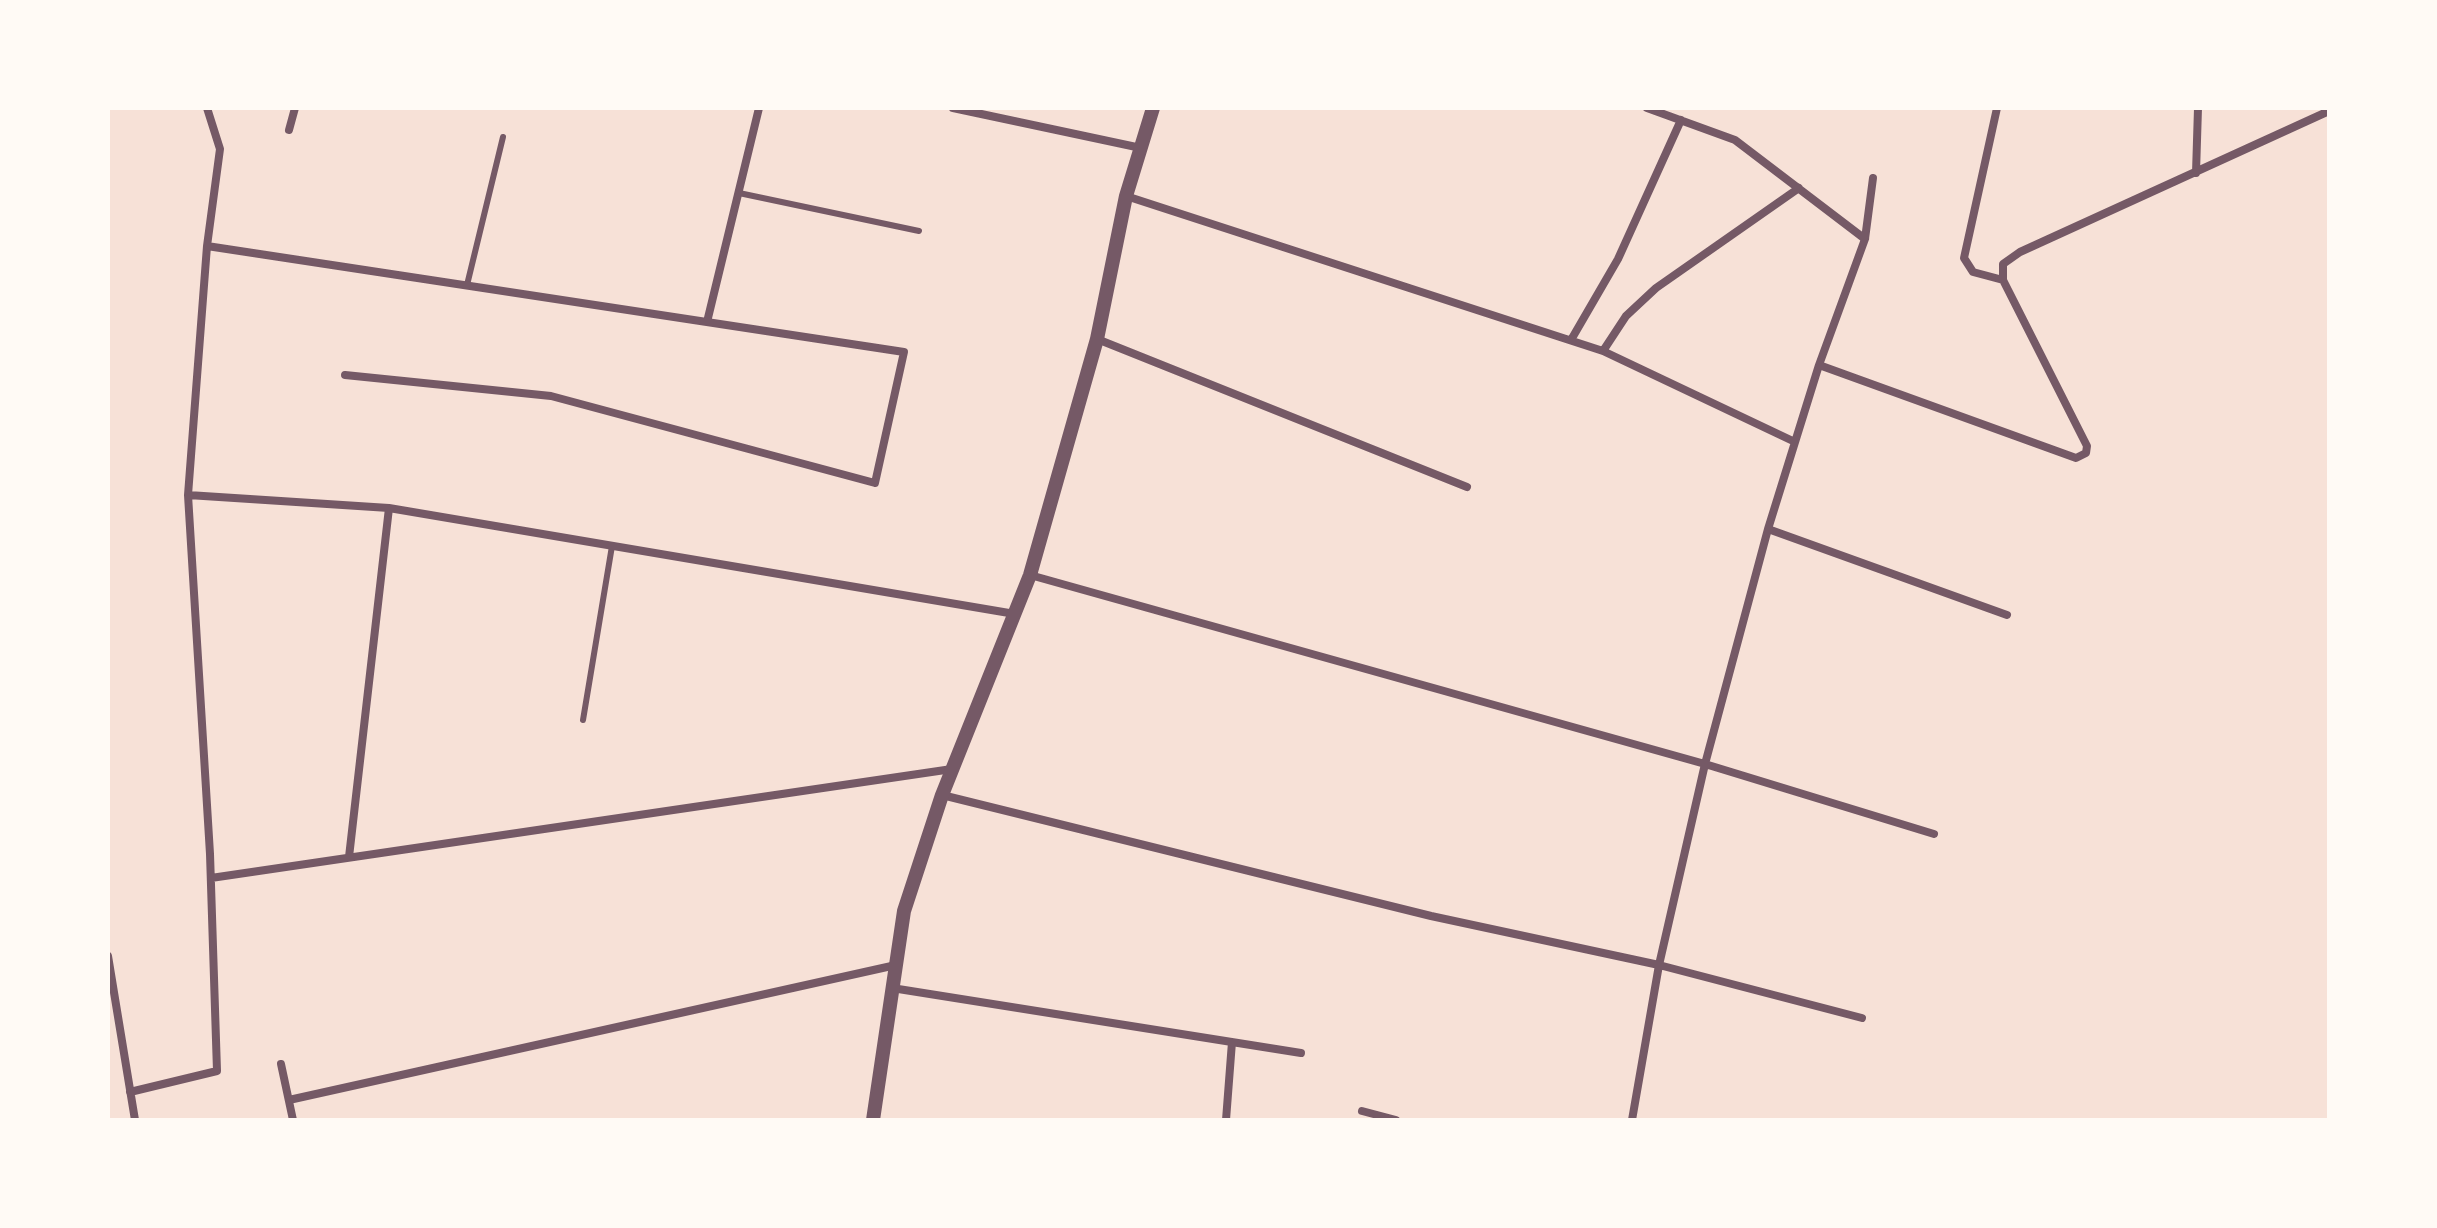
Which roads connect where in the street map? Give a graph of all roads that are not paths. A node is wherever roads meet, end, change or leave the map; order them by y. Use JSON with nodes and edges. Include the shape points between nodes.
{"nodes":[{"id":1,"x":207,"y":108,"type":"edge"},
{"id":2,"x":295,"y":108,"type":"edge"},
{"id":3,"x":759,"y":108,"type":"edge"},
{"id":4,"x":953,"y":108,"type":"edge"},
{"id":5,"x":1153,"y":108,"type":"edge"},
{"id":6,"x":1647,"y":108,"type":"edge"},
{"id":7,"x":1997,"y":108,"type":"edge"},
{"id":8,"x":2198,"y":108,"type":"edge"},
{"id":9,"x":2329,"y":111,"type":"edge"},
{"id":10,"x":1681,"y":120,"type":"junction"},
{"id":11,"x":289,"y":130,"type":"dead end"},
{"id":12,"x":503,"y":137,"type":"dead end"},
{"id":13,"x":1141,"y":148,"type":"junction"},
{"id":14,"x":2196,"y":173,"type":"junction"},
{"id":15,"x":1873,"y":178,"type":"dead end"},
{"id":16,"x":1799,"y":188,"type":"junction"},
{"id":17,"x":739,"y":193,"type":"junction"},
{"id":18,"x":1126,"y":196,"type":"junction"},
{"id":19,"x":919,"y":231,"type":"dead end"},
{"id":20,"x":1865,"y":239,"type":"junction"},
{"id":21,"x":207,"y":246,"type":"junction"},
{"id":22,"x":2003,"y":280,"type":"junction"},
{"id":23,"x":467,"y":285,"type":"junction"},
{"id":24,"x":707,"y":322,"type":"junction"},
{"id":25,"x":1097,"y":339,"type":"junction"},
{"id":26,"x":1571,"y":340,"type":"junction"},
{"id":27,"x":1603,"y":351,"type":"junction"},
{"id":28,"x":1819,"y":365,"type":"junction"},
{"id":29,"x":345,"y":375,"type":"dead end"},
{"id":30,"x":1795,"y":442,"type":"junction"},
{"id":31,"x":1467,"y":487,"type":"dead end"},
{"id":32,"x":188,"y":495,"type":"junction"},
{"id":33,"x":389,"y":508,"type":"junction"},
{"id":34,"x":1768,"y":529,"type":"junction"},
{"id":35,"x":612,"y":546,"type":"junction"},
{"id":36,"x":1030,"y":575,"type":"junction"},
{"id":37,"x":1015,"y":614,"type":"junction"},
{"id":38,"x":2007,"y":615,"type":"dead end"},
{"id":39,"x":583,"y":720,"type":"dead end"},
{"id":40,"x":1705,"y":764,"type":"junction"},
{"id":41,"x":952,"y":769,"type":"junction"},
{"id":42,"x":942,"y":795,"type":"junction"},
{"id":43,"x":1934,"y":834,"type":"dead end"},
{"id":44,"x":349,"y":857,"type":"junction"},
{"id":45,"x":211,"y":878,"type":"junction"},
{"id":46,"x":108,"y":956,"type":"edge"},
{"id":47,"x":896,"y":965,"type":"junction"},
{"id":48,"x":1659,"y":965,"type":"junction"},
{"id":49,"x":892,"y":988,"type":"junction"},
{"id":50,"x":1862,"y":1018,"type":"dead end"},
{"id":51,"x":1232,"y":1042,"type":"junction"},
{"id":52,"x":1301,"y":1053,"type":"dead end"},
{"id":53,"x":281,"y":1064,"type":"dead end"},
{"id":54,"x":130,"y":1092,"type":"junction"},
{"id":55,"x":289,"y":1100,"type":"junction"},
{"id":56,"x":1362,"y":1111,"type":"dead end"},
{"id":57,"x":135,"y":1120,"type":"edge"},
{"id":58,"x":293,"y":1120,"type":"edge"},
{"id":59,"x":873,"y":1120,"type":"edge"},
{"id":60,"x":1226,"y":1120,"type":"edge"},
{"id":61,"x":1396,"y":1120,"type":"edge"},
{"id":62,"x":1632,"y":1120,"type":"edge"}],
"edges":[{"from":1,"to":21,"type":"street","via":[[220,149]]},
{"from":2,"to":11,"type":"street"},
{"from":3,"to":17,"type":"street"},
{"from":4,"to":13,"type":"street"},
{"from":5,"to":13,"type":"street"},
{"from":6,"to":10,"type":"street"},
{"from":7,"to":22,"type":"street","via":[[1964,258],[1973,272]]},
{"from":8,"to":14,"type":"street"},
{"from":9,"to":14,"type":"street"},
{"from":10,"to":16,"type":"street","via":[[1735,140]]},
{"from":10,"to":26,"type":"street","via":[[1618,259]]},
{"from":12,"to":23,"type":"lane"},
{"from":13,"to":18,"type":"street"},
{"from":14,"to":22,"type":"street","via":[[2020,252],[2003,264]]},
{"from":15,"to":20,"type":"street"},
{"from":16,"to":20,"type":"street"},
{"from":16,"to":27,"type":"street","via":[[1656,288],[1626,316]]},
{"from":17,"to":19,"type":"lane"},
{"from":17,"to":24,"type":"street"},
{"from":18,"to":25,"type":"street"},
{"from":18,"to":26,"type":"street"},
{"from":20,"to":28,"type":"street"},
{"from":21,"to":23,"type":"street"},
{"from":21,"to":32,"type":"street"},
{"from":22,"to":28,"type":"street","via":[[2087,446],[2076,458]]},
{"from":23,"to":24,"type":"street"},
{"from":24,"to":29,"type":"street","via":[[904,352],[875,483],[551,396]]},
{"from":25,"to":31,"type":"street"},
{"from":25,"to":36,"type":"street"},
{"from":26,"to":27,"type":"street"},
{"from":27,"to":30,"type":"street"},
{"from":28,"to":30,"type":"street"},
{"from":30,"to":34,"type":"street"},
{"from":32,"to":33,"type":"street"},
{"from":32,"to":45,"type":"street"},
{"from":33,"to":35,"type":"street"},
{"from":33,"to":44,"type":"street"},
{"from":34,"to":38,"type":"street"},
{"from":34,"to":40,"type":"street"},
{"from":35,"to":37,"type":"street"},
{"from":35,"to":39,"type":"lane"},
{"from":36,"to":37,"type":"street"},
{"from":36,"to":40,"type":"street"},
{"from":37,"to":41,"type":"street"},
{"from":40,"to":43,"type":"street"},
{"from":40,"to":48,"type":"street"},
{"from":41,"to":42,"type":"street"},
{"from":41,"to":44,"type":"street"},
{"from":42,"to":47,"type":"street","via":[[904,911]]},
{"from":42,"to":48,"type":"street","via":[[1431,916]]},
{"from":44,"to":45,"type":"street"},
{"from":45,"to":54,"type":"street","via":[[217,1071]]},
{"from":46,"to":54,"type":"street"},
{"from":47,"to":49,"type":"street"},
{"from":47,"to":55,"type":"street"},
{"from":48,"to":50,"type":"street"},
{"from":48,"to":62,"type":"street"},
{"from":49,"to":51,"type":"street"},
{"from":49,"to":59,"type":"street"},
{"from":51,"to":52,"type":"street"},
{"from":51,"to":60,"type":"street"},
{"from":53,"to":55,"type":"street"},
{"from":54,"to":57,"type":"street"},
{"from":55,"to":58,"type":"street"},
{"from":56,"to":61,"type":"street"}]}
